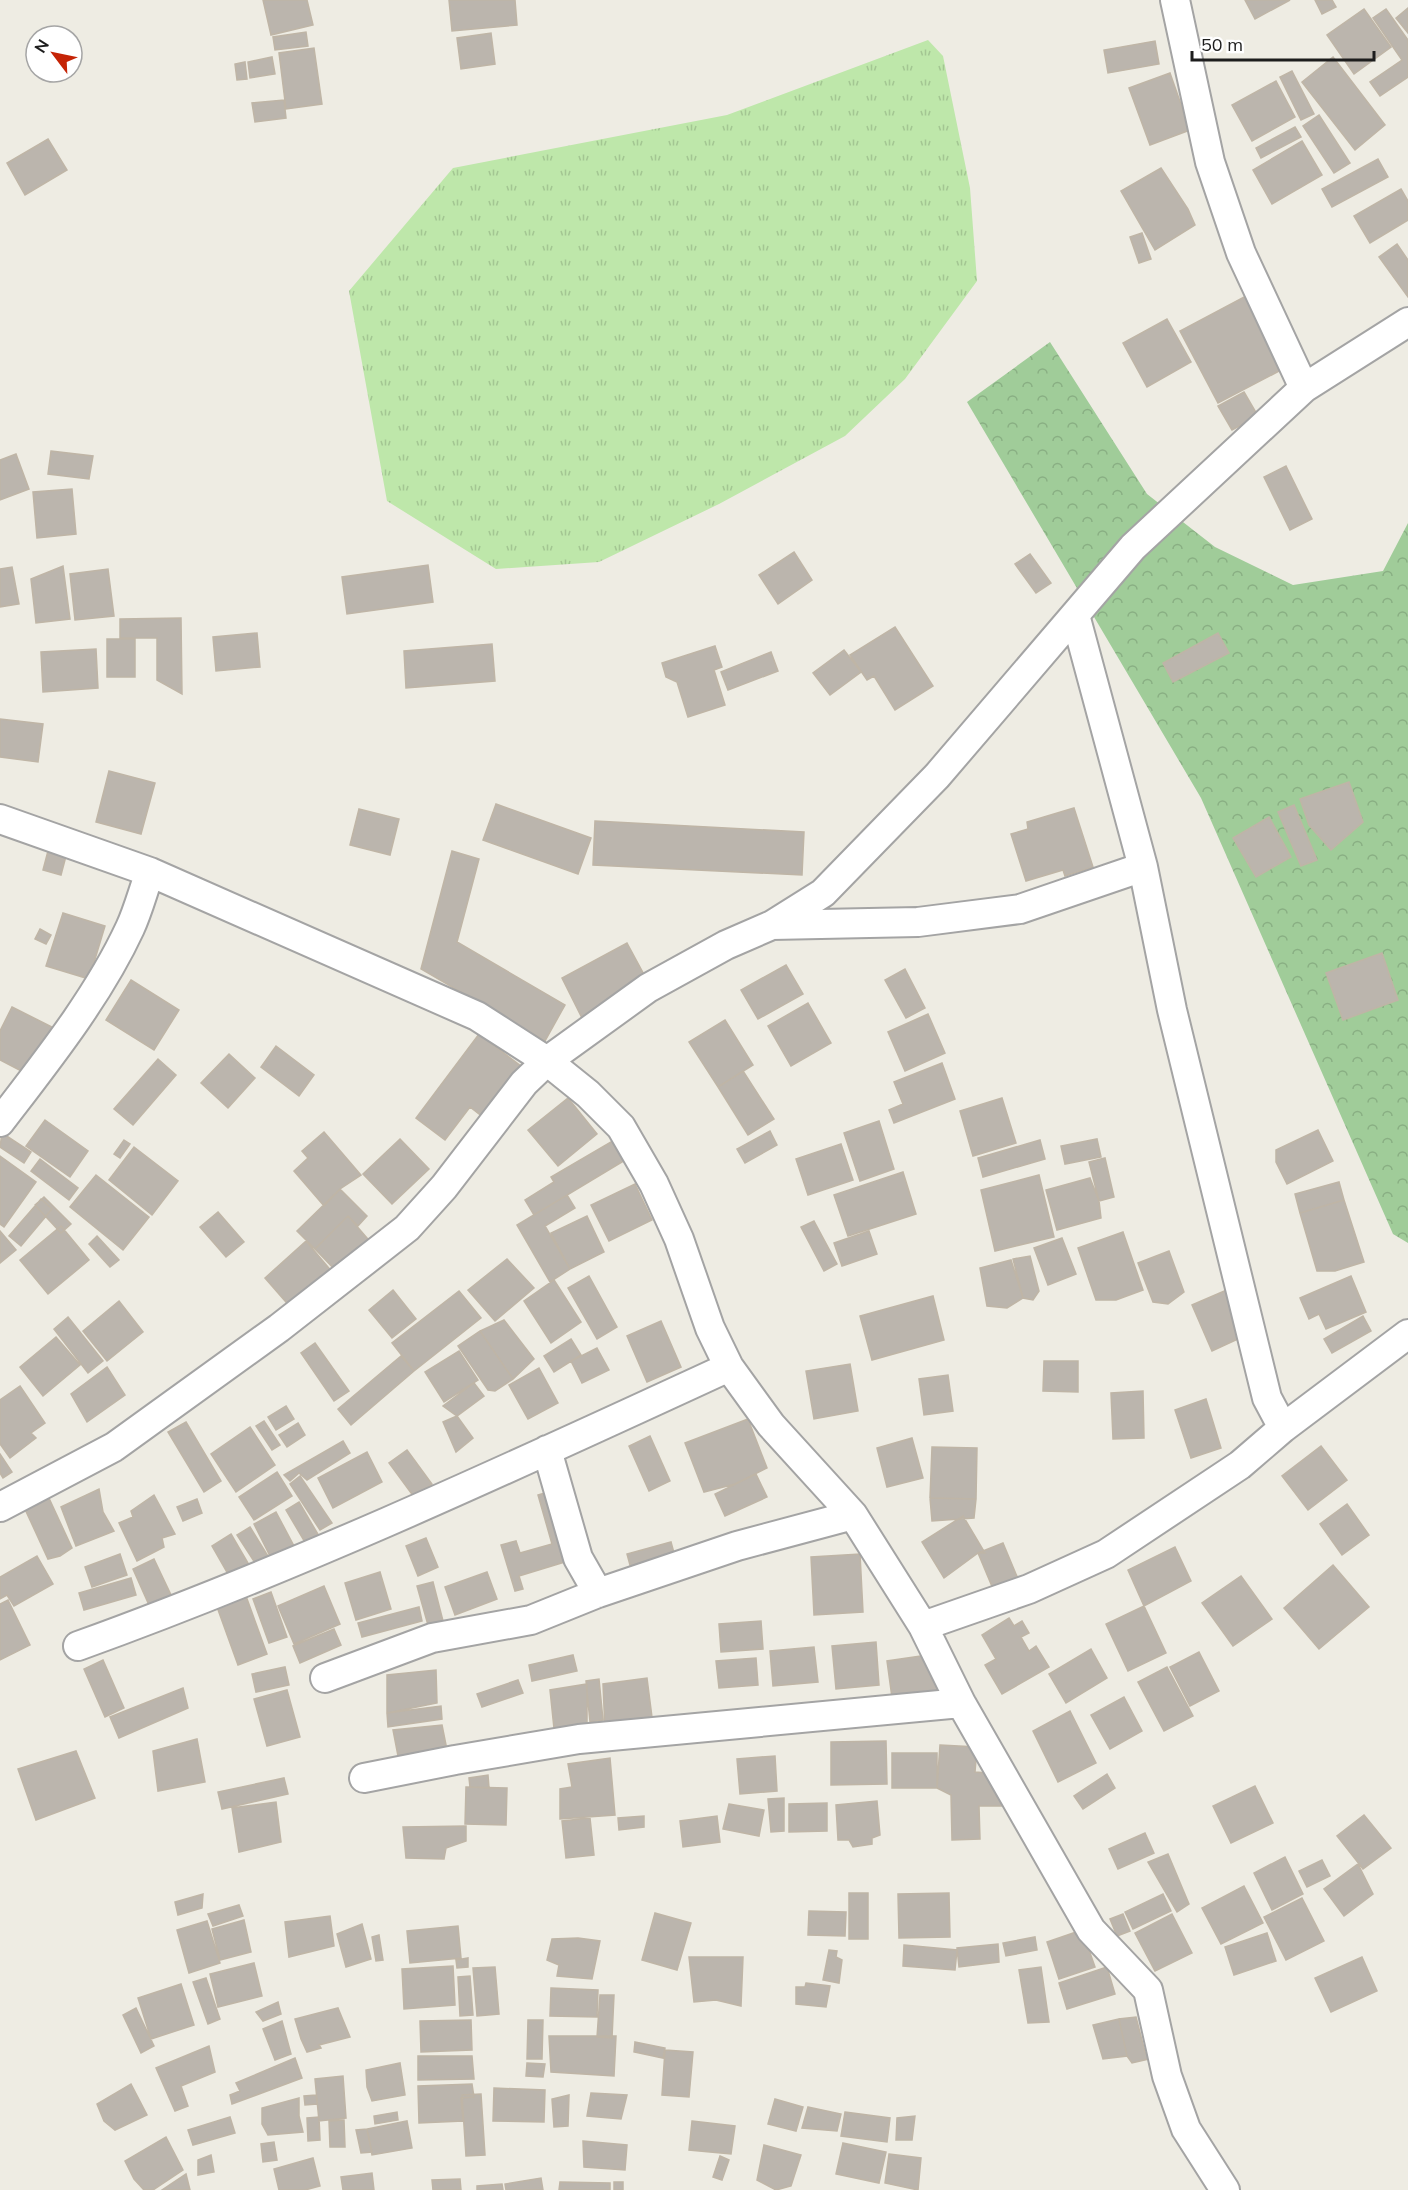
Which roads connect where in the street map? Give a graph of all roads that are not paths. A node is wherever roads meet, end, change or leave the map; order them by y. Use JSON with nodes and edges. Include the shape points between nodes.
{"nodes":[{"id":1,"x":1175,"y":0,"type":"edge"},
{"id":2,"x":1408,"y":322,"type":"edge"},
{"id":3,"x":1304,"y":388,"type":"junction"},
{"id":4,"x":1075,"y":615,"type":"junction"},
{"id":5,"x":0,"y":819,"type":"edge"},
{"id":6,"x":1143,"y":867,"type":"junction"},
{"id":7,"x":150,"y":872,"type":"junction"},
{"id":8,"x":772,"y":925,"type":"junction"},
{"id":9,"x":547,"y":1061,"type":"junction"},
{"id":10,"x":0,"y":1122,"type":"edge"},
{"id":11,"x":1408,"y":1334,"type":"edge"},
{"id":12,"x":729,"y":1367,"type":"junction"},
{"id":13,"x":1267,"y":1398,"type":"junction"},
{"id":14,"x":1283,"y":1428,"type":"junction"},
{"id":15,"x":548,"y":1450,"type":"junction"},
{"id":16,"x":1239,"y":1465,"type":"junction"},
{"id":17,"x":0,"y":1507,"type":"edge"},
{"id":18,"x":854,"y":1515,"type":"junction"},
{"id":19,"x":598,"y":1593,"type":"junction"},
{"id":20,"x":923,"y":1626,"type":"junction"},
{"id":21,"x":78,"y":1646,"type":"dead end"},
{"id":22,"x":325,"y":1678,"type":"dead end"},
{"id":23,"x":961,"y":1703,"type":"junction"},
{"id":24,"x":364,"y":1778,"type":"dead end"},
{"id":25,"x":1225,"y":2190,"type":"edge"}],
"edges":[{"from":1,"to":3,"type":"street","via":[[1210,162],[1241,253]]},
{"from":2,"to":3,"type":"street"},
{"from":3,"to":4,"type":"street","via":[[1133,547]]},
{"from":4,"to":6,"type":"street"},
{"from":4,"to":8,"type":"street","via":[[929,784],[823,893]]},
{"from":5,"to":7,"type":"street"},
{"from":6,"to":8,"type":"street","via":[[1020,909],[918,922]]},
{"from":6,"to":13,"type":"street","via":[[1172,1010]]},
{"from":7,"to":9,"type":"street","via":[[477,1016]]},
{"from":7,"to":10,"type":"street","via":[[130,928],[95,990]]},
{"from":8,"to":9,"type":"street","via":[[726,945],[648,988]]},
{"from":9,"to":12,"type":"street","via":[[621,1127],[654,1184],[679,1239]]},
{"from":9,"to":17,"type":"street","via":[[524,1083],[457,1171],[407,1228],[279,1328],[114,1448]]},
{"from":11,"to":14,"type":"street"},
{"from":12,"to":15,"type":"street"},
{"from":12,"to":18,"type":"street","via":[[771,1425]]},
{"from":13,"to":14,"type":"street"},
{"from":13,"to":16,"type":"street"},
{"from":14,"to":16,"type":"street"},
{"from":15,"to":19,"type":"street","via":[[578,1558]]},
{"from":15,"to":21,"type":"street","via":[[182,1608]]},
{"from":16,"to":20,"type":"street","via":[[1106,1554],[1029,1589]]},
{"from":18,"to":19,"type":"street","via":[[737,1545]]},
{"from":18,"to":20,"type":"street"},
{"from":19,"to":22,"type":"street","via":[[531,1620],[432,1638]]},
{"from":20,"to":23,"type":"street"},
{"from":23,"to":24,"type":"street","via":[[579,1739]]},
{"from":23,"to":25,"type":"street","via":[[1091,1930],[1148,1990],[1167,2076],[1186,2129]]}]}
